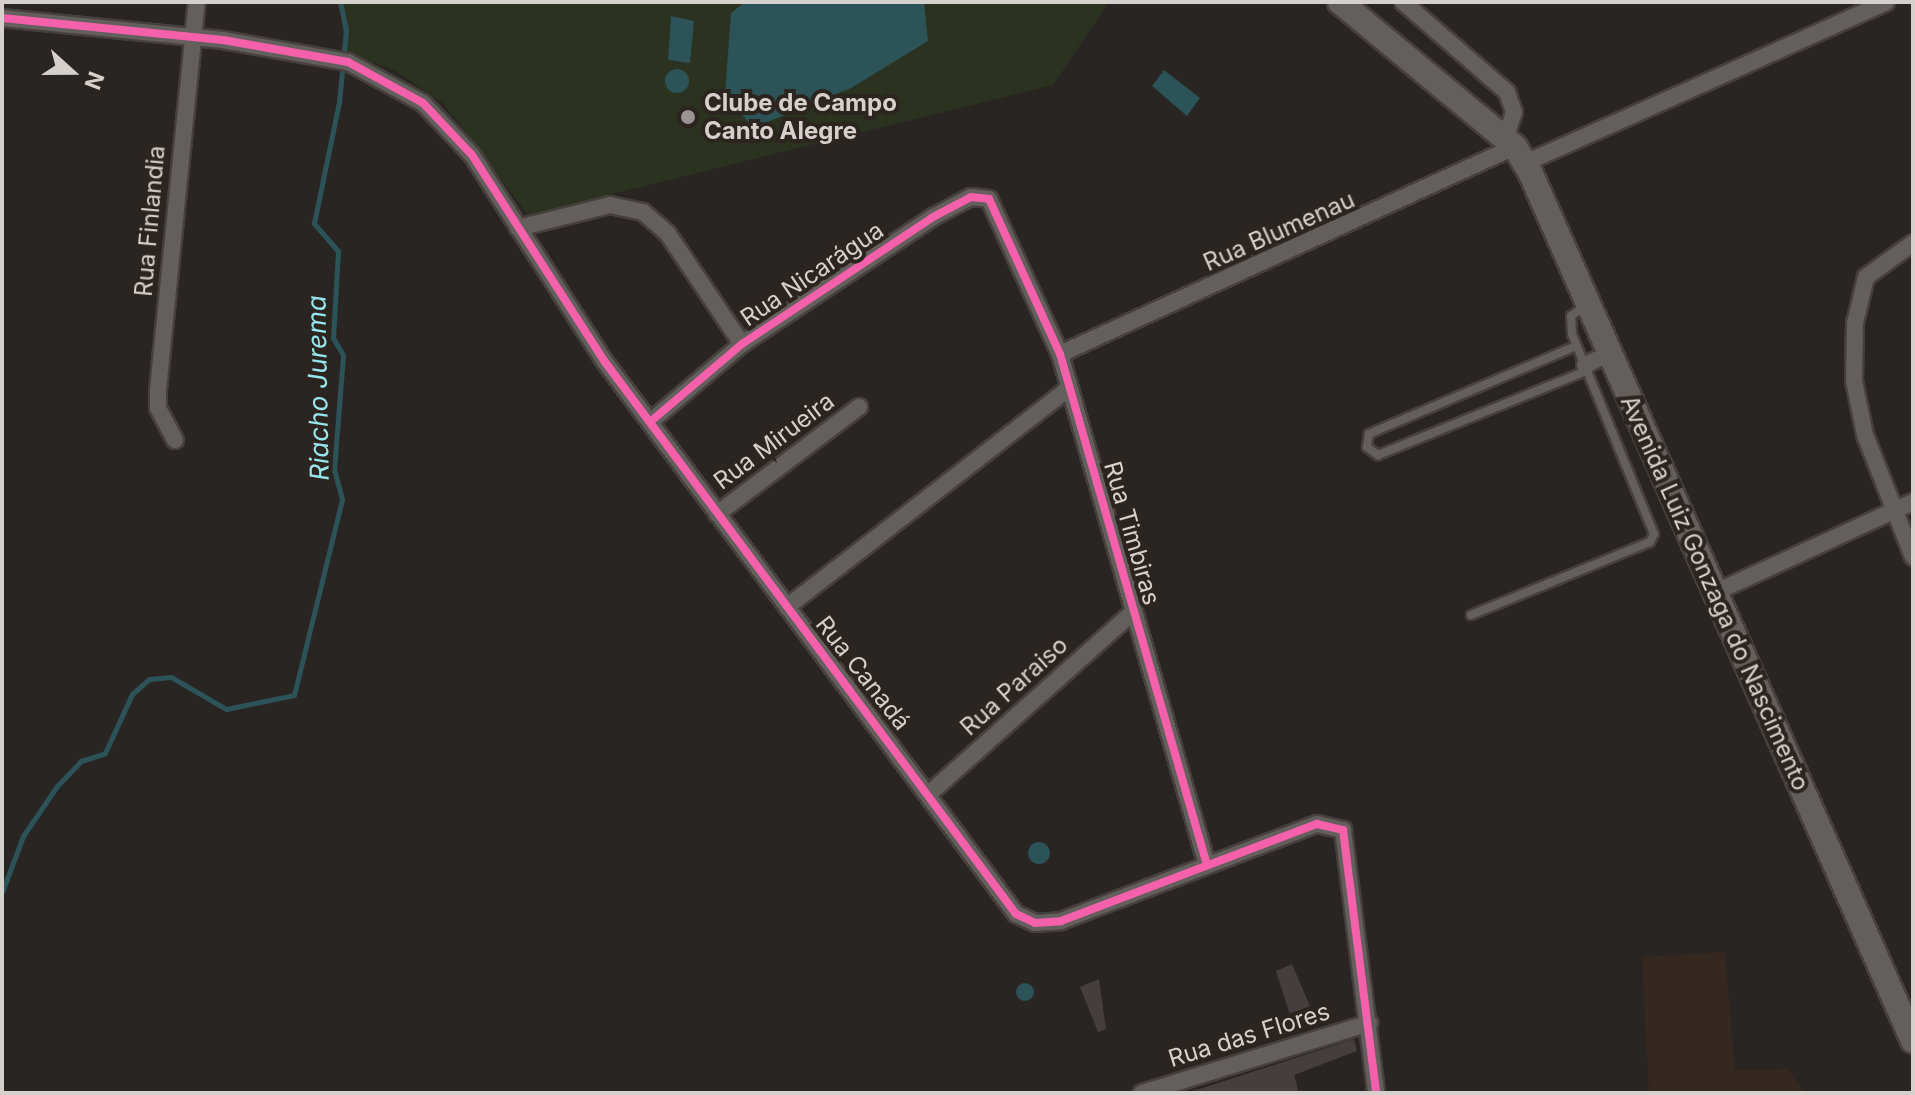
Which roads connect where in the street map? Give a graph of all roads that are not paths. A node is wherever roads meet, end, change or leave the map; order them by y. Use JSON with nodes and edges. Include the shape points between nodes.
{"nodes":[{"id":1,"x":197,"y":2,"type":"edge"},
{"id":2,"x":1340,"y":2,"type":"edge"},
{"id":3,"x":1403,"y":2,"type":"edge"},
{"id":4,"x":1886,"y":2,"type":"edge"},
{"id":5,"x":2,"y":18,"type":"edge"},
{"id":6,"x":192,"y":37,"type":"junction"},
{"id":7,"x":1515,"y":150,"type":"junction"},
{"id":8,"x":1004,"y":218,"type":"joint"},
{"id":9,"x":518,"y":228,"type":"junction"},
{"id":10,"x":1913,"y":243,"type":"edge"},
{"id":11,"x":1590,"y":304,"type":"junction"},
{"id":12,"x":742,"y":344,"type":"junction"},
{"id":13,"x":1576,"y":346,"type":"junction"},
{"id":14,"x":1060,"y":354,"type":"junction"},
{"id":15,"x":1609,"y":354,"type":"junction"},
{"id":16,"x":1587,"y":368,"type":"junction"},
{"id":17,"x":1067,"y":390,"type":"junction"},
{"id":18,"x":859,"y":407,"type":"dead end"},
{"id":19,"x":650,"y":422,"type":"junction"},
{"id":20,"x":175,"y":440,"type":"dead end"},
{"id":21,"x":1913,"y":502,"type":"edge"},
{"id":22,"x":1894,"y":511,"type":"junction"},
{"id":23,"x":717,"y":514,"type":"junction"},
{"id":24,"x":1913,"y":557,"type":"edge"},
{"id":25,"x":1714,"y":593,"type":"junction"},
{"id":26,"x":787,"y":607,"type":"junction"},
{"id":27,"x":1130,"y":615,"type":"junction"},
{"id":28,"x":1471,"y":615,"type":"dead end"},
{"id":29,"x":930,"y":793,"type":"junction"},
{"id":30,"x":1207,"y":865,"type":"junction"},
{"id":31,"x":1369,"y":1023,"type":"junction"},
{"id":32,"x":1913,"y":1041,"type":"edge"},
{"id":33,"x":1142,"y":1093,"type":"edge"},
{"id":34,"x":1376,"y":1093,"type":"edge"}],
"edges":[{"from":1,"to":6,"type":"street","name":"Rua Finlandia"},
{"from":2,"to":7,"type":"main road"},
{"from":3,"to":7,"type":"street","via":[[1507,92],[1514,112]]},
{"from":4,"to":7,"type":"street","name":"Rua Blumenau"},
{"from":5,"to":6,"type":"street","name":"Rua Canadá"},
{"from":6,"to":9,"type":"street","name":"Rua Canadá","via":[[340,60],[387,78],[447,124]]},
{"from":6,"to":20,"type":"street","name":"Rua Finlandia","via":[[158,390],[158,408]]},
{"from":7,"to":11,"type":"main road","name":"Avenida Luiz Gonzaga do Nascimento"},
{"from":7,"to":14,"type":"street","name":"Rua Blumenau"},
{"from":8,"to":12,"type":"street","name":"Rua Nicarágua","via":[[981,196],[952,206]]},
{"from":8,"to":14,"type":"street","name":"Rua Timbiras"},
{"from":9,"to":12,"type":"street","via":[[610,205],[643,212],[668,234]]},
{"from":9,"to":19,"type":"street","name":"Rua Canadá"},
{"from":10,"to":22,"type":"street","via":[[1875,265],[1855,323],[1855,399]]},
{"from":11,"to":13,"type":"lane","via":[[1571,316]]},
{"from":11,"to":15,"type":"main road","name":"Avenida Luiz Gonzaga do Nascimento"},
{"from":12,"to":19,"type":"street","name":"Rua Nicarágua"},
{"from":13,"to":16,"type":"lane"},
{"from":13,"to":16,"type":"lane","via":[[1369,434],[1367,447],[1378,455]]},
{"from":14,"to":17,"type":"street","name":"Rua Timbiras"},
{"from":15,"to":16,"type":"street"},
{"from":15,"to":25,"type":"main road","name":"Avenida Luiz Gonzaga do Nascimento"},
{"from":16,"to":28,"type":"lane","name":"Avenida Luiz Gonzaga do Nascimento","via":[[1649,514],[1650,542]]},
{"from":17,"to":26,"type":"street"},
{"from":17,"to":27,"type":"street","name":"Rua Timbiras"},
{"from":18,"to":23,"type":"street","name":"Rua Mirueira"},
{"from":19,"to":23,"type":"street","name":"Rua Canadá"},
{"from":21,"to":22,"type":"street"},
{"from":22,"to":24,"type":"street"},
{"from":22,"to":25,"type":"street"},
{"from":23,"to":26,"type":"street","name":"Rua Canadá"},
{"from":25,"to":32,"type":"main road","name":"Avenida Luiz Gonzaga do Nascimento"},
{"from":26,"to":29,"type":"street","name":"Rua Canadá"},
{"from":27,"to":29,"type":"street","name":"Rua Paraiso"},
{"from":27,"to":30,"type":"street","name":"Rua Timbiras"},
{"from":29,"to":30,"type":"street","name":"Rua Canadá","via":[[1027,921],[1061,921]]},
{"from":30,"to":31,"type":"street","name":"Rua Canadá","via":[[1317,824],[1343,830]]},
{"from":31,"to":33,"type":"street","name":"Rua das Flores"},
{"from":31,"to":34,"type":"street","name":"Rua Canadá"}]}
